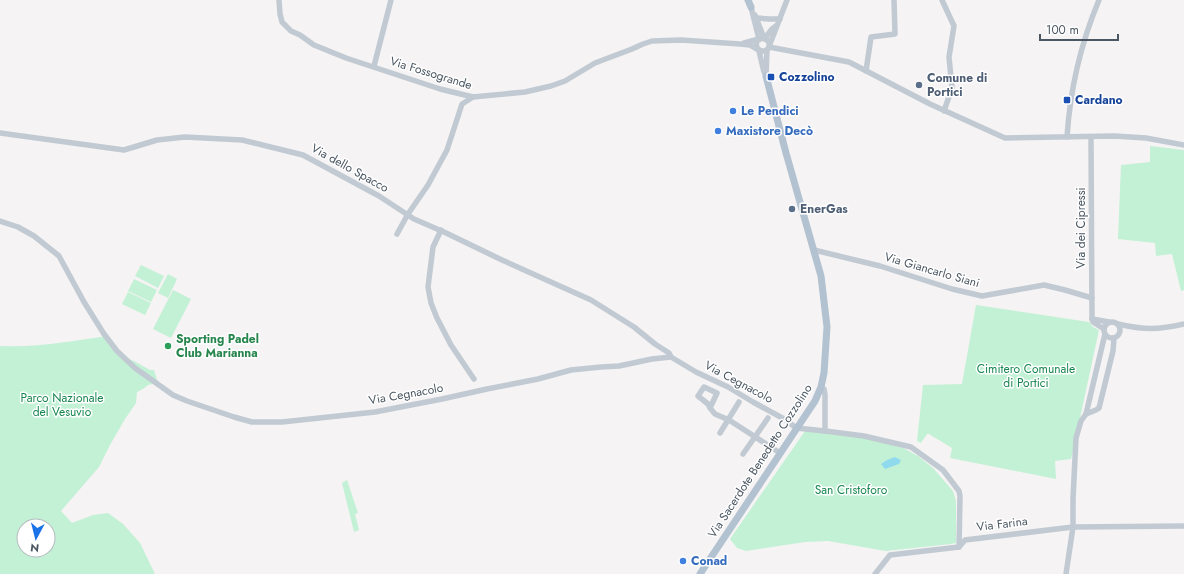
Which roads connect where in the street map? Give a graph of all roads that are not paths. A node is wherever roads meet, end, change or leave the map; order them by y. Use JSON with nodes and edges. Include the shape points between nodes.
{"nodes":[{"id":1,"x":279,"y":0,"type":"edge"},
{"id":2,"x":391,"y":0,"type":"edge"},
{"id":3,"x":748,"y":0,"type":"edge"},
{"id":4,"x":787,"y":0,"type":"edge"},
{"id":5,"x":894,"y":0,"type":"edge"},
{"id":6,"x":942,"y":0,"type":"edge"},
{"id":7,"x":1099,"y":0,"type":"edge"},
{"id":8,"x":751,"y":7,"type":"junction"},
{"id":9,"x":756,"y":18,"type":"junction"},
{"id":10,"x":780,"y":19,"type":"junction"},
{"id":11,"x":777,"y":26,"type":"junction"},
{"id":12,"x":763,"y":39,"type":"junction"},
{"id":13,"x":740,"y":44,"type":"junction"},
{"id":14,"x":769,"y":47,"type":"junction"},
{"id":15,"x":758,"y":50,"type":"junction"},
{"id":16,"x":374,"y":66,"type":"junction"},
{"id":17,"x":866,"y":71,"type":"junction"},
{"id":18,"x":766,"y":76,"type":"junction"},
{"id":19,"x":474,"y":97,"type":"junction"},
{"id":20,"x":944,"y":111,"type":"junction"},
{"id":21,"x":0,"y":133,"type":"edge"},
{"id":22,"x":1067,"y":137,"type":"junction"},
{"id":23,"x":1091,"y":137,"type":"junction"},
{"id":24,"x":1184,"y":145,"type":"edge"},
{"id":25,"x":408,"y":214,"type":"junction"},
{"id":26,"x":0,"y":221,"type":"edge"},
{"id":27,"x":441,"y":230,"type":"junction"},
{"id":28,"x":397,"y":234,"type":"dead end"},
{"id":29,"x":814,"y":250,"type":"junction"},
{"id":30,"x":1092,"y":298,"type":"junction"},
{"id":31,"x":1092,"y":319,"type":"junction"},
{"id":32,"x":1109,"y":322,"type":"junction"},
{"id":33,"x":1118,"y":324,"type":"junction"},
{"id":34,"x":1184,"y":324,"type":"edge"},
{"id":35,"x":1136,"y":328,"type":"junction"},
{"id":36,"x":1104,"y":331,"type":"junction"},
{"id":37,"x":1120,"y":333,"type":"junction"},
{"id":38,"x":1114,"y":338,"type":"junction"},
{"id":39,"x":671,"y":357,"type":"junction"},
{"id":40,"x":474,"y":379,"type":"dead end"},
{"id":41,"x":821,"y":387,"type":"junction"},
{"id":42,"x":740,"y":402,"type":"dead end"},
{"id":43,"x":710,"y":408,"type":"dead end"},
{"id":44,"x":1086,"y":414,"type":"junction"},
{"id":45,"x":768,"y":418,"type":"dead end"},
{"id":46,"x":729,"y":420,"type":"junction"},
{"id":47,"x":796,"y":428,"type":"junction"},
{"id":48,"x":825,"y":431,"type":"junction"},
{"id":49,"x":720,"y":433,"type":"dead end"},
{"id":50,"x":755,"y":437,"type":"junction"},
{"id":51,"x":743,"y":454,"type":"dead end"},
{"id":52,"x":780,"y":454,"type":"junction"},
{"id":53,"x":1184,"y":526,"type":"edge"},
{"id":54,"x":1074,"y":527,"type":"junction"},
{"id":55,"x":959,"y":547,"type":"junction"},
{"id":56,"x":700,"y":574,"type":"edge"},
{"id":57,"x":875,"y":574,"type":"edge"},
{"id":58,"x":1066,"y":574,"type":"edge"}],
"edges":[{"from":1,"to":16,"type":"street","name":"Via Fossogrande","via":[[282,22],[291,31],[314,46]]},
{"from":2,"to":16,"type":"street"},
{"from":3,"to":8,"type":"main road","name":"Via Sacerdote Benedetto Cozzolino"},
{"from":4,"to":10,"type":"street"},
{"from":5,"to":17,"type":"street","via":[[895,34],[871,37]]},
{"from":6,"to":20,"type":"street","via":[[954,26],[950,57],[952,88]]},
{"from":7,"to":22,"type":"street","via":[[1082,48]]},
{"from":8,"to":9,"type":"street","name":"Via Sacerdote Benedetto Cozzolino"},
{"from":8,"to":12,"type":"street","name":"Via Sacerdote Benedetto Cozzolino"},
{"from":9,"to":10,"type":"street"},
{"from":9,"to":12,"type":"street","name":"Via Sacerdote Benedetto Cozzolino"},
{"from":10,"to":11,"type":"street"},
{"from":11,"to":12,"type":"street"},
{"from":11,"to":14,"type":"street"},
{"from":12,"to":13,"type":"street"},
{"from":12,"to":14,"type":"street","name":"Via Sacerdote Benedetto Cozzolino"},
{"from":12,"to":15,"type":"street","name":"Via Sacerdote Benedetto Cozzolino","via":[[756,43]]},
{"from":13,"to":15,"type":"street","via":[[750,45]]},
{"from":13,"to":19,"type":"street","name":"Via Fossogrande","via":[[652,41],[595,63],[551,86],[525,92]]},
{"from":14,"to":15,"type":"street","via":[[763,51]]},
{"from":14,"to":17,"type":"street","via":[[849,62]]},
{"from":14,"to":18,"type":"street","name":"Via Sacerdote Benedetto Cozzolino"},
{"from":15,"to":18,"type":"street","name":"Via Sacerdote Benedetto Cozzolino"},
{"from":16,"to":19,"type":"street","name":"Via Fossogrande","via":[[440,89]]},
{"from":17,"to":20,"type":"street"},
{"from":18,"to":29,"type":"main road","name":"Via Sacerdote Benedetto Cozzolino"},
{"from":19,"to":25,"type":"street","via":[[462,104],[447,150]]},
{"from":20,"to":22,"type":"street","via":[[1005,138]]},
{"from":21,"to":25,"type":"street","name":"Via dello Spacco","via":[[124,150],[157,140],[242,140],[303,155]]},
{"from":22,"to":23,"type":"street"},
{"from":23,"to":24,"type":"street","via":[[1146,138]]},
{"from":23,"to":30,"type":"street","name":"Via dei Cipressi"},
{"from":25,"to":27,"type":"street","name":"Via Cegnacolo"},
{"from":25,"to":28,"type":"street"},
{"from":26,"to":39,"type":"street","name":"Via Cegnacolo","via":[[34,236],[59,256],[104,334],[135,368],[173,395],[252,422],[282,422],[375,412],[571,370],[619,366]]},
{"from":27,"to":39,"type":"street","name":"Via Cegnacolo","via":[[591,300],[634,327]]},
{"from":27,"to":40,"type":"street","via":[[434,247],[428,287],[431,303],[451,345]]},
{"from":29,"to":30,"type":"street","name":"Via Giancarlo Siani","via":[[982,296],[1044,285]]},
{"from":29,"to":41,"type":"main road","name":"Via Sacerdote Benedetto Cozzolino","via":[[827,328]]},
{"from":30,"to":31,"type":"street","name":"Via dei Cipressi"},
{"from":31,"to":32,"type":"street"},
{"from":31,"to":36,"type":"street"},
{"from":32,"to":33,"type":"street"},
{"from":32,"to":36,"type":"street"},
{"from":33,"to":35,"type":"street"},
{"from":33,"to":37,"type":"street"},
{"from":34,"to":35,"type":"street","via":[[1168,328]]},
{"from":35,"to":37,"type":"street"},
{"from":36,"to":38,"type":"street","via":[[1109,338]]},
{"from":36,"to":44,"type":"street"},
{"from":37,"to":38,"type":"street"},
{"from":38,"to":44,"type":"street","via":[[1099,408]]},
{"from":39,"to":47,"type":"street","name":"Via Cegnacolo","via":[[728,387]]},
{"from":41,"to":47,"type":"main road","name":"Via Sacerdote Benedetto Cozzolino","via":[[815,401]]},
{"from":41,"to":48,"type":"street","via":[[825,395]]},
{"from":42,"to":46,"type":"street"},
{"from":43,"to":46,"type":"street","via":[[715,414]]},
{"from":44,"to":54,"type":"street","via":[[1076,438]]},
{"from":45,"to":50,"type":"street"},
{"from":46,"to":49,"type":"street"},
{"from":46,"to":50,"type":"street"},
{"from":47,"to":48,"type":"street"},
{"from":47,"to":52,"type":"main road","name":"Via Sacerdote Benedetto Cozzolino"},
{"from":48,"to":55,"type":"street","via":[[864,436],[911,447],[943,470],[959,491]]},
{"from":50,"to":51,"type":"street"},
{"from":50,"to":52,"type":"street"},
{"from":52,"to":56,"type":"main road","name":"Via Sacerdote Benedetto Cozzolino"},
{"from":53,"to":54,"type":"street","name":"Via Farina"},
{"from":54,"to":55,"type":"street","name":"Via Farina","via":[[965,540]]},
{"from":54,"to":58,"type":"street"},
{"from":55,"to":57,"type":"street","name":"Via Farina","via":[[890,555]]}]}
